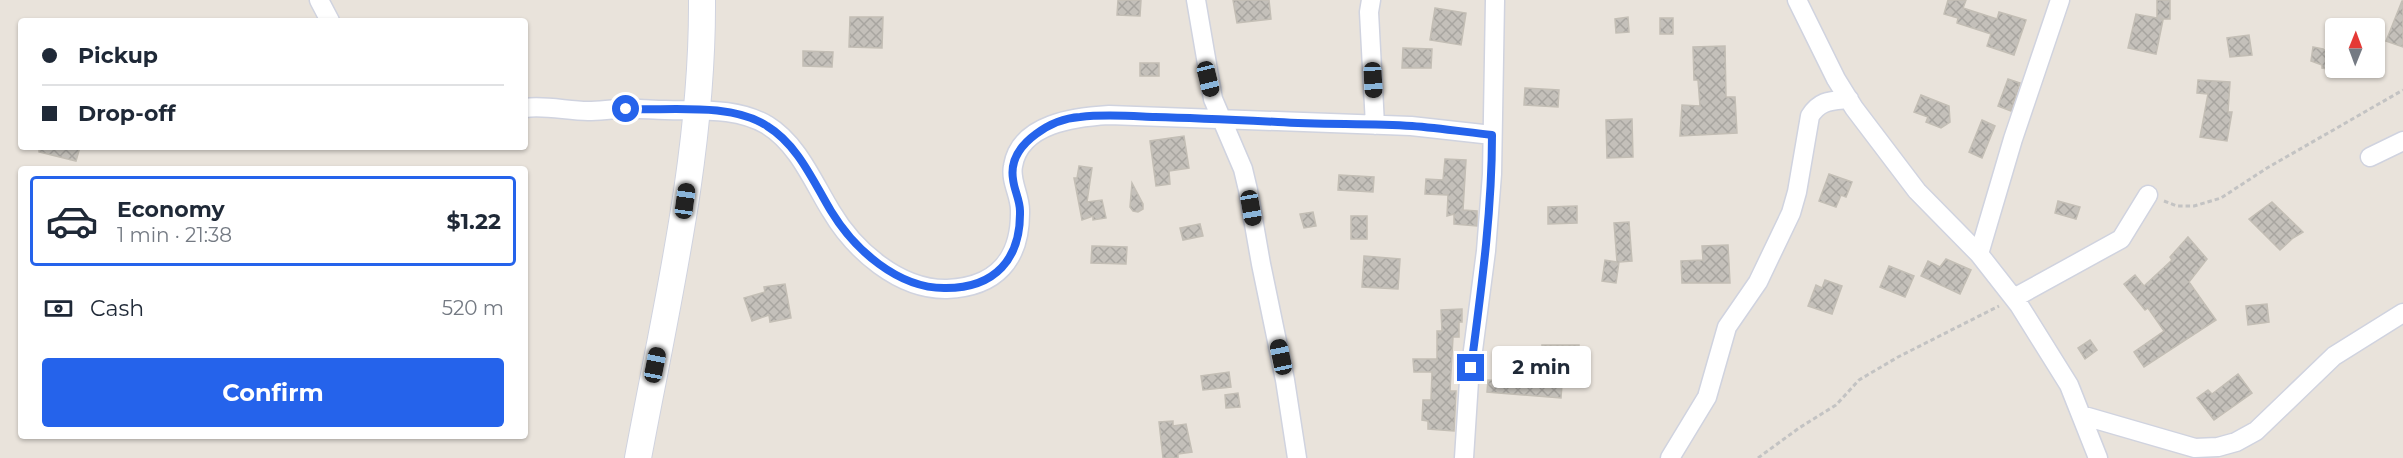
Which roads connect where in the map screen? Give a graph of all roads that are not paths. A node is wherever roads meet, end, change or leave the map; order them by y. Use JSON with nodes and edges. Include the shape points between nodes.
{"nodes":[{"id":1,"x":319,"y":0,"type":"edge"},
{"id":2,"x":702,"y":0,"type":"edge"},
{"id":3,"x":1196,"y":0,"type":"edge"},
{"id":4,"x":1371,"y":0,"type":"edge"},
{"id":5,"x":1494,"y":0,"type":"edge"},
{"id":6,"x":1797,"y":0,"type":"edge"},
{"id":7,"x":2060,"y":0,"type":"edge"},
{"id":8,"x":328,"y":18,"type":"edge"},
{"id":9,"x":1849,"y":99,"type":"junction"},
{"id":10,"x":528,"y":108,"type":"edge"},
{"id":11,"x":698,"y":109,"type":"junction"},
{"id":12,"x":1221,"y":119,"type":"junction"},
{"id":13,"x":1375,"y":125,"type":"junction"},
{"id":14,"x":1492,"y":135,"type":"junction"},
{"id":15,"x":2403,"y":141,"type":"edge"},
{"id":16,"x":2370,"y":157,"type":"dead end"},
{"id":17,"x":2148,"y":195,"type":"road end"},
{"id":18,"x":1979,"y":254,"type":"junction"},
{"id":19,"x":2014,"y":298,"type":"junction"},
{"id":20,"x":2403,"y":313,"type":"edge"},
{"id":21,"x":2081,"y":415,"type":"junction"},
{"id":22,"x":638,"y":458,"type":"edge"},
{"id":23,"x":1297,"y":458,"type":"edge"},
{"id":24,"x":1464,"y":458,"type":"edge"},
{"id":25,"x":1670,"y":458,"type":"edge"},
{"id":26,"x":2098,"y":458,"type":"edge"}],
"edges":[{"from":1,"to":8,"type":"street"},
{"from":2,"to":11,"type":"street"},
{"from":3,"to":12,"type":"street","via":[[1208,79]]},
{"from":4,"to":13,"type":"street"},
{"from":5,"to":14,"type":"street"},
{"from":6,"to":9,"type":"street"},
{"from":7,"to":18,"type":"street"},
{"from":9,"to":18,"type":"street","via":[[1917,191]]},
{"from":9,"to":25,"type":"street","via":[[1824,101],[1810,116],[1791,213],[1758,282],[1727,327],[1707,397]]},
{"from":10,"to":11,"type":"street"},
{"from":11,"to":12,"type":"street","via":[[742,114],[769,126],[790,145],[833,214],[863,252],[906,280],[948,289],[986,280],[1009,261],[1020,210],[1013,166],[1024,144],[1037,133],[1056,122],[1078,117]]},
{"from":11,"to":22,"type":"street"},
{"from":12,"to":13,"type":"street"},
{"from":12,"to":23,"type":"street","via":[[1248,190],[1286,380]]},
{"from":13,"to":14,"type":"street"},
{"from":14,"to":24,"type":"street","via":[[1486,251],[1469,381]]},
{"from":15,"to":16,"type":"street"},
{"from":17,"to":19,"type":"street","via":[[2121,239]]},
{"from":18,"to":19,"type":"street"},
{"from":19,"to":21,"type":"street","via":[[2069,385]]},
{"from":20,"to":21,"type":"street","via":[[2334,356],[2256,431],[2236,442],[2195,448]]},
{"from":21,"to":26,"type":"street"}]}
